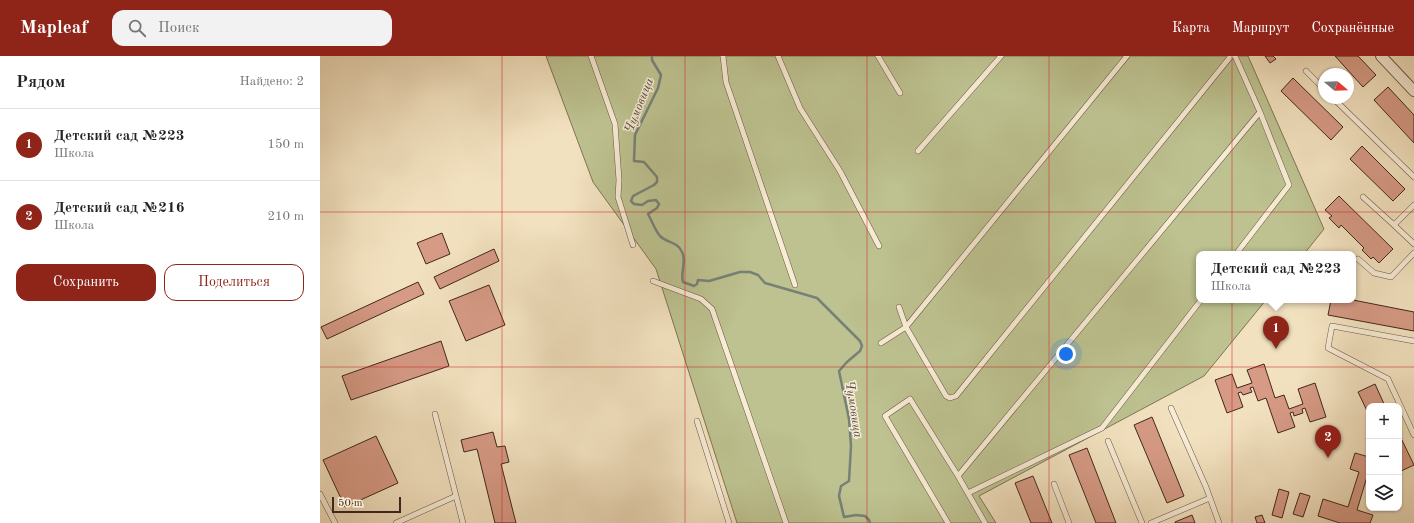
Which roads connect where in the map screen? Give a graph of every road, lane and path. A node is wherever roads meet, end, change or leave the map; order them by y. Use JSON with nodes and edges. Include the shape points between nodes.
{"nodes":[{"id":1,"x":591,"y":56,"type":"edge"},
{"id":2,"x":723,"y":56,"type":"edge"},
{"id":3,"x":778,"y":56,"type":"edge"},
{"id":4,"x":878,"y":56,"type":"edge"},
{"id":5,"x":1002,"y":56,"type":"edge"},
{"id":6,"x":1127,"y":56,"type":"edge"},
{"id":7,"x":1231,"y":56,"type":"edge"},
{"id":8,"x":1235,"y":56,"type":"edge"},
{"id":9,"x":1381,"y":56,"type":"edge"},
{"id":10,"x":1306,"y":71,"type":"dead end"},
{"id":11,"x":1318,"y":83,"type":"edge"},
{"id":12,"x":1414,"y":91,"type":"edge"},
{"id":13,"x":900,"y":93,"type":"dead end"},
{"id":14,"x":1339,"y":104,"type":"edge"},
{"id":15,"x":1260,"y":112,"type":"junction"},
{"id":16,"x":918,"y":152,"type":"dead end"},
{"id":17,"x":1413,"y":173,"type":"edge"},
{"id":18,"x":1363,"y":197,"type":"dead end"},
{"id":19,"x":1414,"y":205,"type":"edge"},
{"id":20,"x":1394,"y":225,"type":"junction"},
{"id":21,"x":1414,"y":244,"type":"edge"},
{"id":22,"x":633,"y":246,"type":"dead end"},
{"id":23,"x":879,"y":246,"type":"dead end"},
{"id":24,"x":1238,"y":251,"type":"edge"},
{"id":25,"x":1414,"y":253,"type":"edge"},
{"id":26,"x":1358,"y":259,"type":"dead end"},
{"id":27,"x":652,"y":281,"type":"dead end"},
{"id":28,"x":795,"y":285,"type":"dead end"},
{"id":29,"x":1199,"y":303,"type":"edge"},
{"id":30,"x":899,"y":307,"type":"dead end"},
{"id":31,"x":906,"y":327,"type":"junction"},
{"id":32,"x":1414,"y":341,"type":"edge"},
{"id":33,"x":881,"y":343,"type":"dead end"},
{"id":34,"x":1171,"y":408,"type":"dead end"},
{"id":35,"x":435,"y":414,"type":"dead end"},
{"id":36,"x":697,"y":421,"type":"dead end"},
{"id":37,"x":1414,"y":435,"type":"edge"},
{"id":38,"x":1108,"y":441,"type":"dead end"},
{"id":39,"x":958,"y":476,"type":"junction"},
{"id":40,"x":1054,"y":484,"type":"dead end"},
{"id":41,"x":968,"y":493,"type":"junction"},
{"id":42,"x":320,"y":494,"type":"edge"},
{"id":43,"x":456,"y":496,"type":"junction"},
{"id":44,"x":1210,"y":498,"type":"junction"},
{"id":45,"x":335,"y":523,"type":"edge"},
{"id":46,"x":396,"y":523,"type":"edge"},
{"id":47,"x":462,"y":523,"type":"edge"},
{"id":48,"x":729,"y":523,"type":"edge"},
{"id":49,"x":786,"y":523,"type":"edge"},
{"id":50,"x":948,"y":523,"type":"edge"},
{"id":51,"x":985,"y":523,"type":"edge"},
{"id":52,"x":1069,"y":523,"type":"edge"},
{"id":53,"x":1142,"y":523,"type":"edge"},
{"id":54,"x":1151,"y":523,"type":"edge"},
{"id":55,"x":1220,"y":523,"type":"edge"}],
"edges":[{"from":1,"to":22,"type":"lane","via":[[615,124],[618,196]]},
{"from":2,"to":28,"type":"lane","via":[[726,82]]},
{"from":3,"to":23,"type":"lane","via":[[800,108],[840,171]]},
{"from":4,"to":13,"type":"lane"},
{"from":5,"to":16,"type":"lane"},
{"from":6,"to":31,"type":"lane"},
{"from":7,"to":31,"type":"lane","via":[[956,396],[946,396]]},
{"from":8,"to":15,"type":"lane"},
{"from":9,"to":12,"type":"street"},
{"from":10,"to":11,"type":"lane"},
{"from":14,"to":17,"type":"lane"},
{"from":15,"to":24,"type":"lane","via":[[1289,185]]},
{"from":15,"to":39,"type":"lane"},
{"from":18,"to":20,"type":"lane"},
{"from":19,"to":20,"type":"lane"},
{"from":20,"to":21,"type":"lane"},
{"from":25,"to":26,"type":"lane","via":[[1391,278],[1374,274]]},
{"from":27,"to":49,"type":"lane","via":[[701,299],[712,309]]},
{"from":29,"to":41,"type":"lane","via":[[1102,428]]},
{"from":30,"to":31,"type":"lane"},
{"from":31,"to":33,"type":"lane"},
{"from":32,"to":37,"type":"lane","via":[[1332,326],[1328,348],[1388,380]]},
{"from":34,"to":44,"type":"lane"},
{"from":35,"to":43,"type":"lane"},
{"from":36,"to":48,"type":"lane"},
{"from":38,"to":53,"type":"lane"},
{"from":39,"to":41,"type":"lane"},
{"from":39,"to":50,"type":"lane","via":[[910,399],[884,416]]},
{"from":40,"to":52,"type":"lane"},
{"from":41,"to":51,"type":"lane"},
{"from":42,"to":45,"type":"lane"},
{"from":43,"to":46,"type":"lane"},
{"from":43,"to":47,"type":"lane"},
{"from":44,"to":54,"type":"lane"},
{"from":44,"to":55,"type":"lane"}]}
